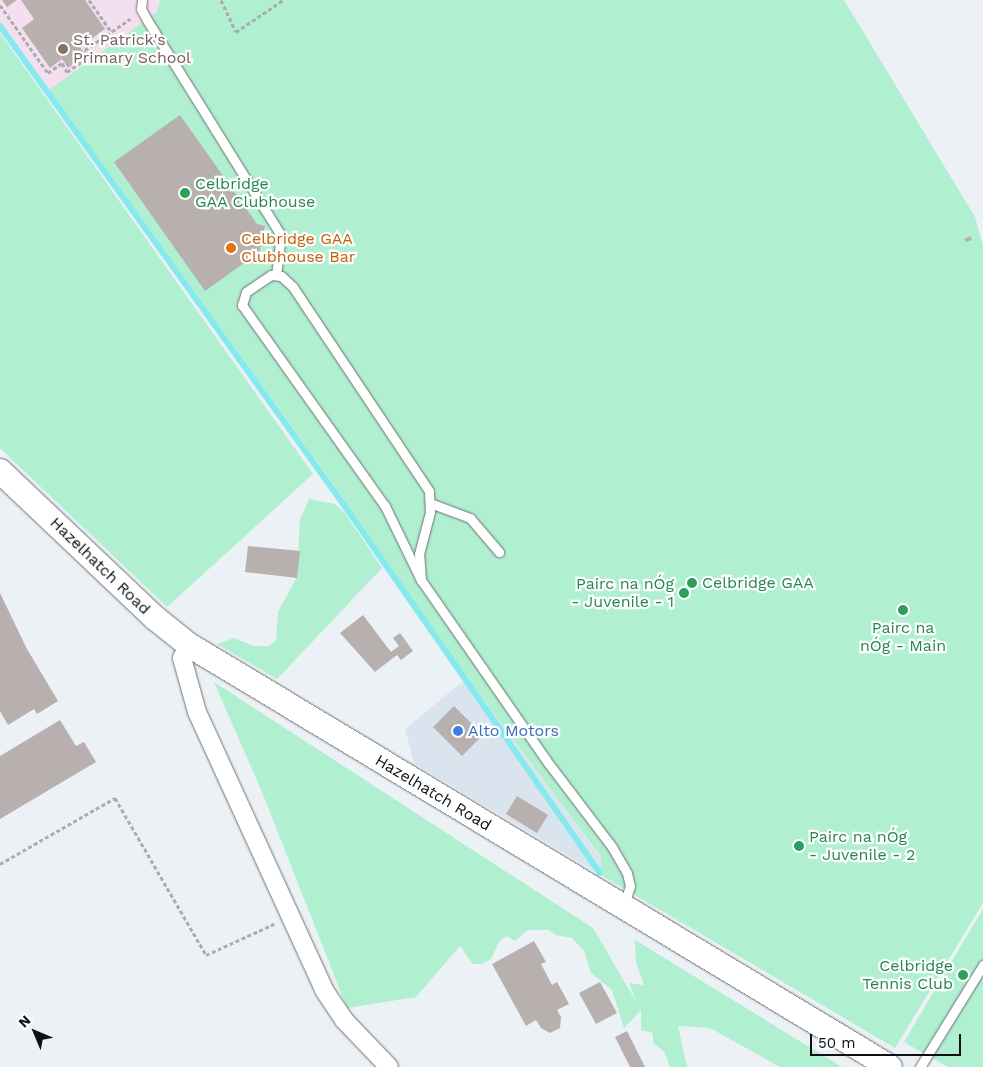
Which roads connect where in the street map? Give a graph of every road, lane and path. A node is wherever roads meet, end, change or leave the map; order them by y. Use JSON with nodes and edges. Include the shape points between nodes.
{"nodes":[{"id":1,"x":89,"y":0,"type":"edge"},
{"id":2,"x":142,"y":0,"type":"edge"},
{"id":3,"x":221,"y":0,"type":"edge"},
{"id":4,"x":283,"y":0,"type":"edge"},
{"id":5,"x":0,"y":5,"type":"edge"},
{"id":6,"x":142,"y":10,"type":"junction"},
{"id":7,"x":111,"y":31,"type":"junction"},
{"id":8,"x":276,"y":275,"type":"junction"},
{"id":9,"x":3,"y":474,"type":"edge"},
{"id":10,"x":430,"y":503,"type":"junction"},
{"id":11,"x":498,"y":552,"type":"dead end"},
{"id":12,"x":420,"y":580,"type":"junction"},
{"id":13,"x":189,"y":645,"type":"junction"},
{"id":14,"x":0,"y":864,"type":"edge"},
{"id":15,"x":623,"y":907,"type":"junction"},
{"id":16,"x":290,"y":916,"type":"junction"},
{"id":17,"x":983,"y":965,"type":"edge"},
{"id":18,"x":389,"y":1067,"type":"edge"},
{"id":19,"x":890,"y":1067,"type":"edge"},
{"id":20,"x":920,"y":1067,"type":"edge"}],
"edges":[{"from":1,"to":7,"type":"path"},
{"from":2,"to":6,"type":"lane"},
{"from":3,"to":4,"type":"path","via":[[236,32]]},
{"from":5,"to":7,"type":"path","via":[[48,73],[62,64],[67,72],[90,56],[85,50]]},
{"from":6,"to":7,"type":"path"},
{"from":6,"to":8,"type":"lane","via":[[281,235]]},
{"from":8,"to":10,"type":"lane","via":[[286,279],[298,294],[429,491]]},
{"from":8,"to":12,"type":"lane","via":[[246,292],[242,305],[385,506]]},
{"from":9,"to":13,"type":"main road","name":"Hazelhatch Road","via":[[155,618]]},
{"from":10,"to":11,"type":"lane","via":[[470,518]]},
{"from":10,"to":12,"type":"lane","via":[[419,554]]},
{"from":12,"to":15,"type":"lane","via":[[549,764],[612,847],[627,873],[630,886]]},
{"from":13,"to":15,"type":"main road","name":"Hazelhatch Road"},
{"from":13,"to":16,"type":"street","via":[[182,658],[197,712]]},
{"from":14,"to":16,"type":"path","via":[[115,798],[206,955]]},
{"from":15,"to":19,"type":"main road","name":"Hazelhatch Road"},
{"from":16,"to":18,"type":"street","via":[[331,1004]]},
{"from":17,"to":20,"type":"lane"}]}
